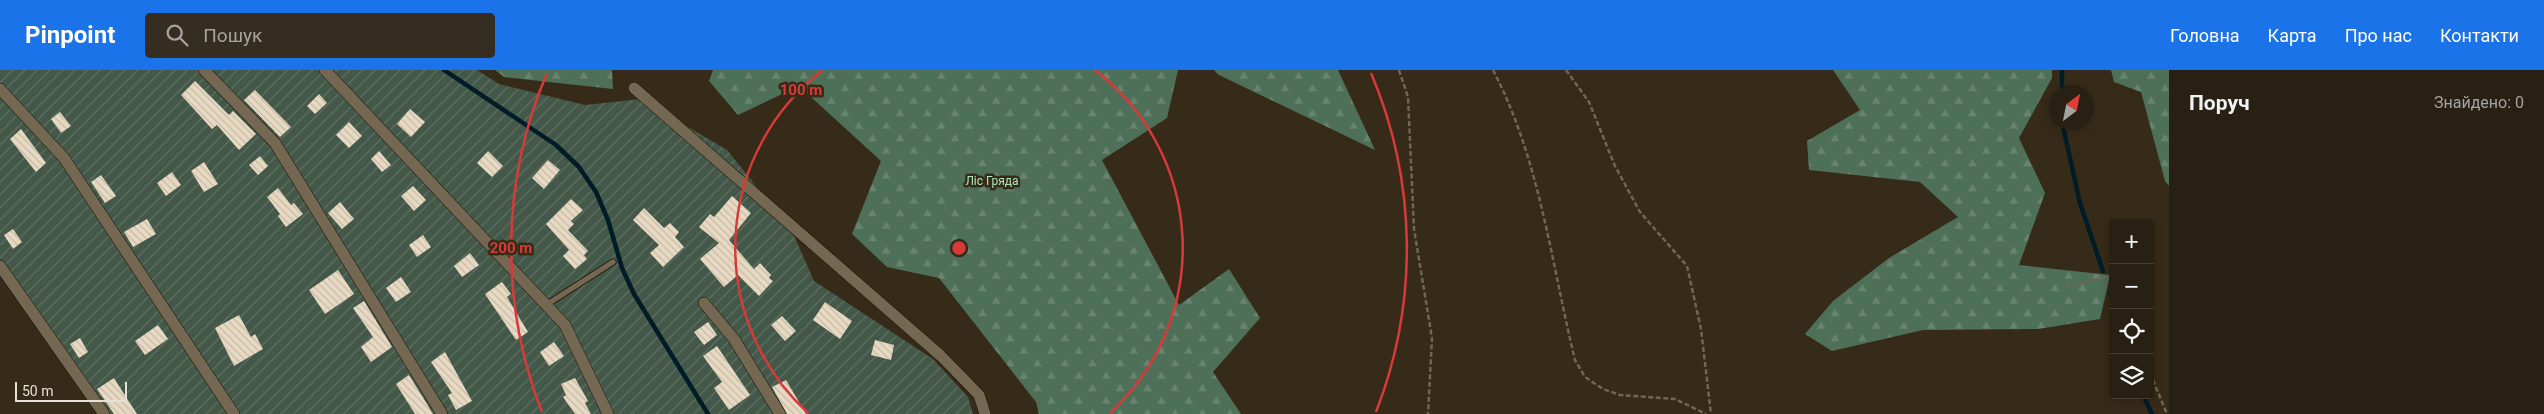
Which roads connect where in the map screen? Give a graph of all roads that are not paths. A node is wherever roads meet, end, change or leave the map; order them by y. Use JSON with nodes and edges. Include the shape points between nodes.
{"nodes":[{"id":1,"x":204,"y":70,"type":"edge"},
{"id":2,"x":324,"y":70,"type":"edge"},
{"id":3,"x":634,"y":88,"type":"dead end"},
{"id":4,"x":0,"y":89,"type":"edge"},
{"id":5,"x":614,"y":262,"type":"dead end"},
{"id":6,"x":0,"y":266,"type":"edge"},
{"id":7,"x":704,"y":303,"type":"dead end"},
{"id":8,"x":546,"y":306,"type":"junction"},
{"id":9,"x":104,"y":414,"type":"edge"},
{"id":10,"x":234,"y":414,"type":"edge"},
{"id":11,"x":442,"y":414,"type":"edge"},
{"id":12,"x":608,"y":414,"type":"edge"},
{"id":13,"x":780,"y":414,"type":"edge"},
{"id":14,"x":985,"y":414,"type":"edge"}],
"edges":[{"from":1,"to":11,"type":"street","via":[[275,143]]},
{"from":2,"to":8,"type":"street"},
{"from":3,"to":14,"type":"street","via":[[941,356],[979,395]]},
{"from":4,"to":10,"type":"street","via":[[64,158]]},
{"from":5,"to":8,"type":"lane"},
{"from":6,"to":9,"type":"street"},
{"from":7,"to":13,"type":"street","via":[[734,339]]},
{"from":8,"to":12,"type":"street","via":[[565,325]]}]}
